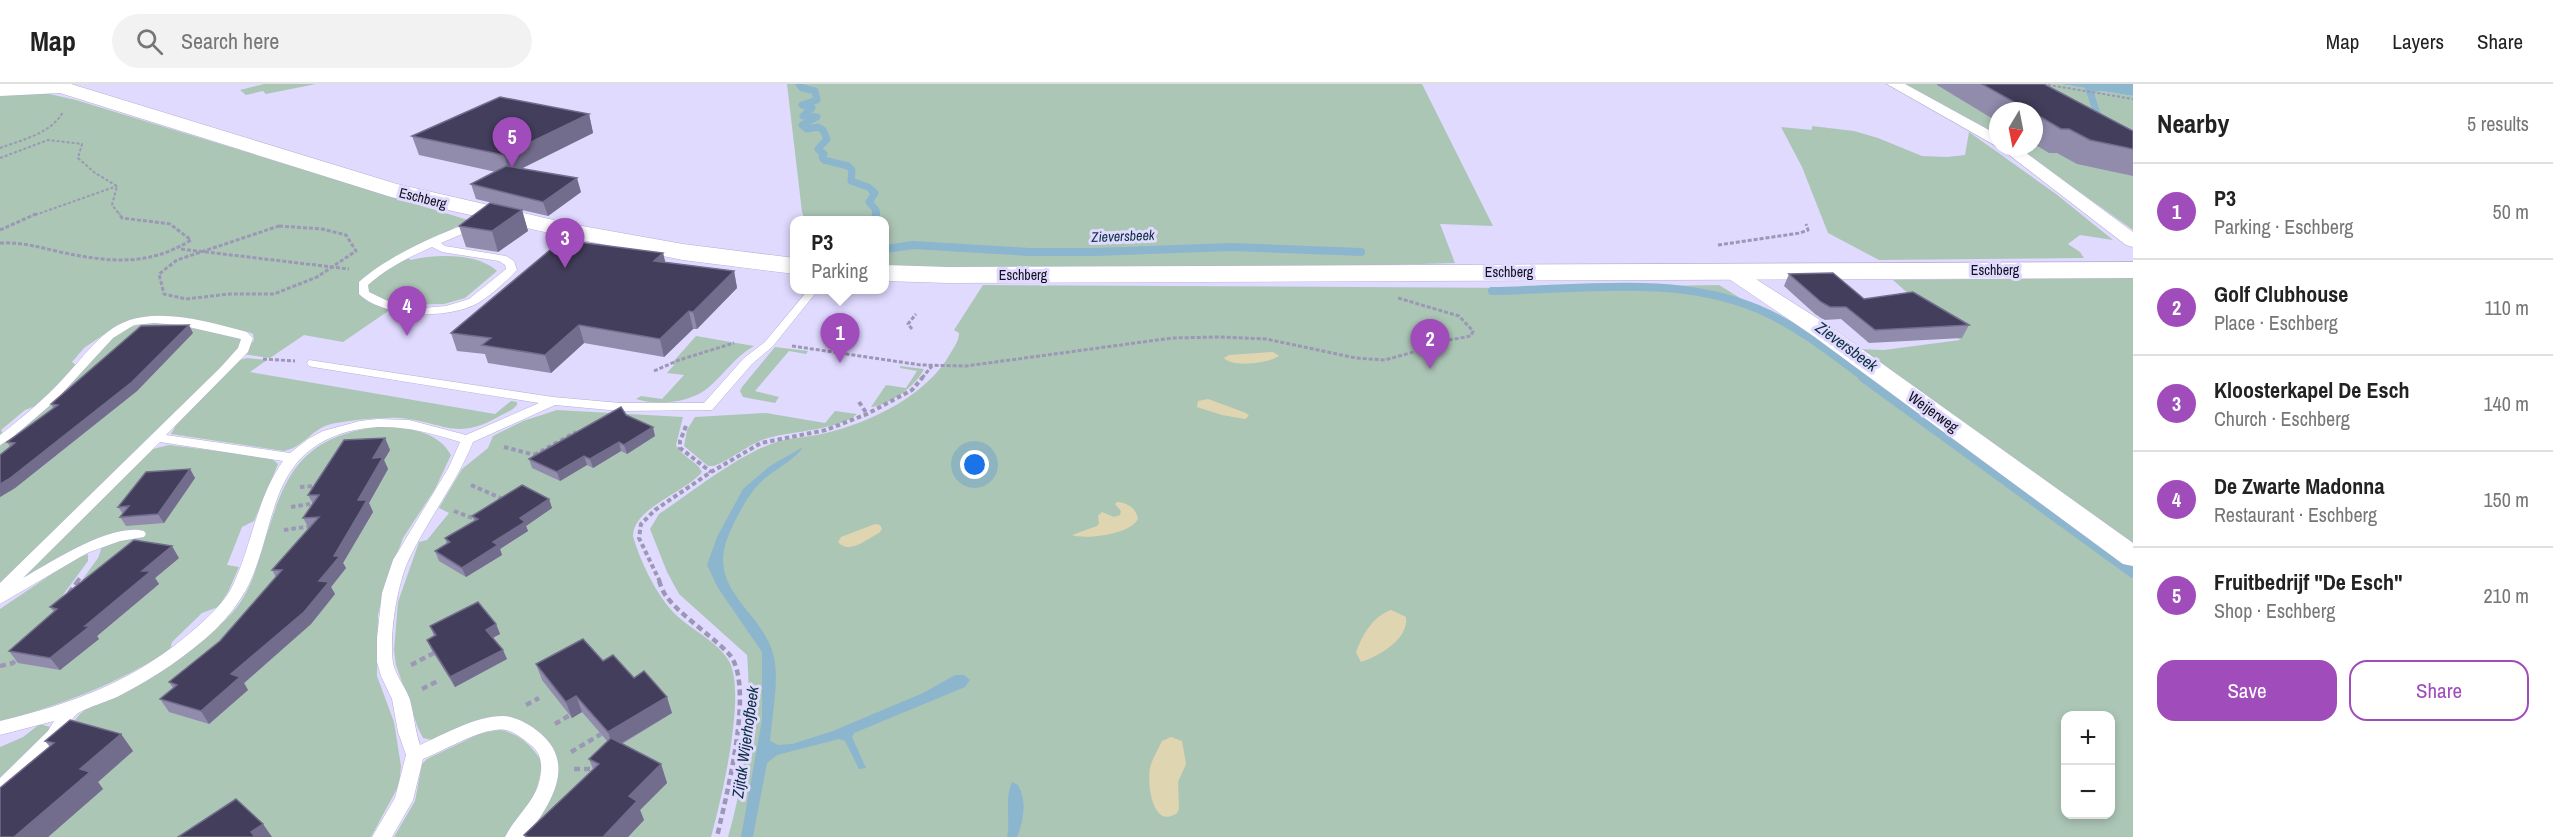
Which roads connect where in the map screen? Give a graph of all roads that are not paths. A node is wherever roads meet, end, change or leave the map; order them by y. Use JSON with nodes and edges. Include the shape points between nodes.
{"nodes":[{"id":1,"x":1894,"y":84,"type":"edge"},
{"id":2,"x":0,"y":90,"type":"edge"},
{"id":3,"x":61,"y":93,"type":"edge"},
{"id":4,"x":1989,"y":137,"type":"edge"},
{"id":5,"x":2019,"y":156,"type":"edge"},
{"id":6,"x":495,"y":215,"type":"junction"},
{"id":7,"x":2133,"y":241,"type":"edge"},
{"id":8,"x":434,"y":243,"type":"junction"},
{"id":9,"x":790,"y":265,"type":"edge"},
{"id":10,"x":2133,"y":270,"type":"edge"},
{"id":11,"x":1730,"y":272,"type":"junction"},
{"id":12,"x":889,"y":273,"type":"edge"},
{"id":13,"x":810,"y":294,"type":"edge"},
{"id":14,"x":313,"y":363,"type":"road end"},
{"id":15,"x":553,"y":401,"type":"junction"},
{"id":16,"x":159,"y":438,"type":"junction"},
{"id":17,"x":467,"y":440,"type":"junction"},
{"id":18,"x":0,"y":441,"type":"edge"},
{"id":19,"x":293,"y":458,"type":"junction"},
{"id":20,"x":139,"y":534,"type":"dead end"},
{"id":21,"x":2133,"y":557,"type":"edge"},
{"id":22,"x":0,"y":592,"type":"edge"},
{"id":23,"x":0,"y":599,"type":"edge"},
{"id":24,"x":71,"y":709,"type":"junction"},
{"id":25,"x":0,"y":728,"type":"edge"},
{"id":26,"x":415,"y":755,"type":"junction"},
{"id":27,"x":0,"y":790,"type":"edge"},
{"id":28,"x":382,"y":837,"type":"edge"},
{"id":29,"x":515,"y":837,"type":"edge"}],
"edges":[{"from":1,"to":4,"type":"street"},
{"from":2,"to":3,"type":"street","name":"Eschberg"},
{"from":3,"to":6,"type":"street","name":"Eschberg","via":[[392,190]]},
{"from":5,"to":7,"type":"street"},
{"from":6,"to":8,"type":"lane"},
{"from":6,"to":9,"type":"street","name":"Eschberg","via":[[683,252]]},
{"from":8,"to":8,"type":"lane","via":[[373,273],[363,284],[364,294],[394,308],[422,311],[464,306],[512,270],[502,258],[442,249]]},
{"from":10,"to":11,"type":"street","name":"Eschberg"},
{"from":11,"to":12,"type":"street","name":"Eschberg"},
{"from":11,"to":21,"type":"street","name":"Weijerweg","via":[[1820,330]]},
{"from":13,"to":15,"type":"lane","via":[[769,344],[748,361],[708,407],[620,407]]},
{"from":14,"to":15,"type":"lane"},
{"from":15,"to":17,"type":"lane"},
{"from":16,"to":18,"type":"lane","via":[[236,358],[248,342],[243,334],[152,320],[124,325],[108,335],[53,395]]},
{"from":16,"to":19,"type":"lane"},
{"from":16,"to":22,"type":"lane"},
{"from":17,"to":19,"type":"lane","via":[[413,425],[379,423],[330,433]]},
{"from":17,"to":26,"type":"lane","via":[[456,467],[401,560],[390,593],[385,662],[401,699]]},
{"from":19,"to":24,"type":"lane","via":[[266,509],[244,579],[227,608],[153,669]]},
{"from":20,"to":23,"type":"lane","via":[[82,550]]},
{"from":24,"to":25,"type":"lane"},
{"from":24,"to":27,"type":"lane","via":[[54,736]]},
{"from":26,"to":28,"type":"lane","via":[[404,800]]},
{"from":26,"to":29,"type":"lane","via":[[502,723],[535,738],[551,759],[552,772],[544,793]]}]}
